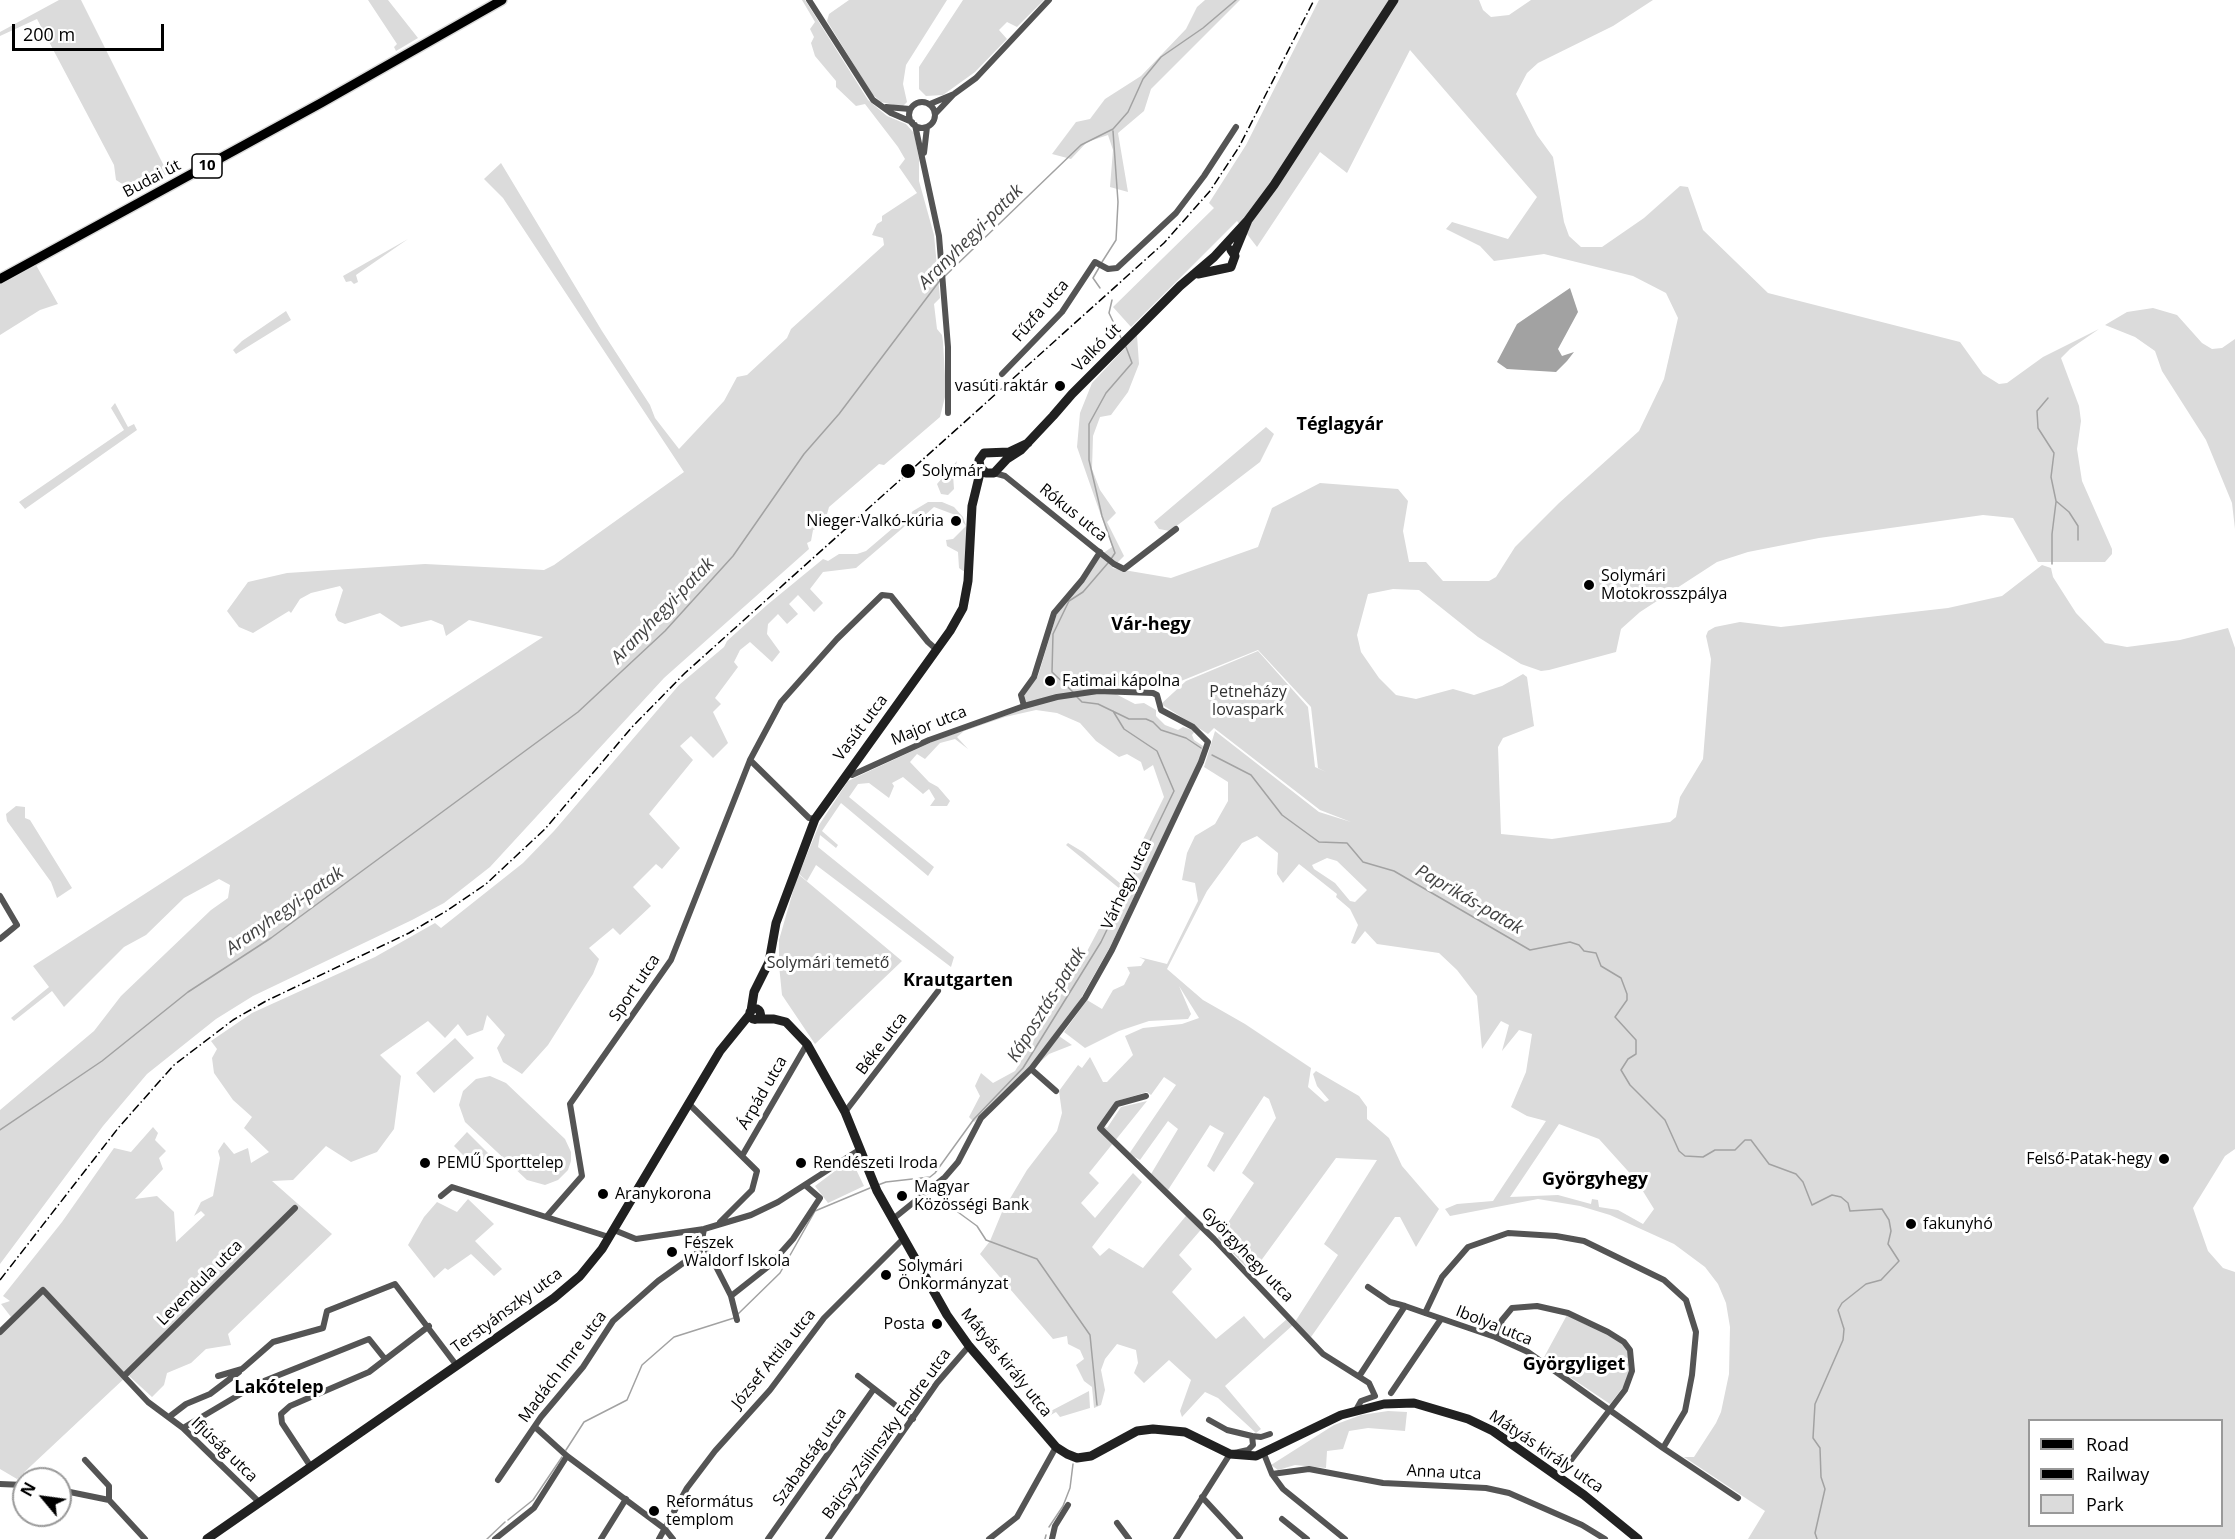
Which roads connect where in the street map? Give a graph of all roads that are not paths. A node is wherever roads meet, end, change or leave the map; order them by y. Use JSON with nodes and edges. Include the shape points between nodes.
{"nodes":[{"id":1,"x":502,"y":0,"type":"edge"},
{"id":2,"x":809,"y":0,"type":"edge"},
{"id":3,"x":1049,"y":0,"type":"edge"},
{"id":4,"x":1394,"y":0,"type":"edge"},
{"id":5,"x":954,"y":94,"type":"junction"},
{"id":6,"x":930,"y":104,"type":"junction"},
{"id":7,"x":877,"y":105,"type":"junction"},
{"id":8,"x":910,"y":109,"type":"junction"},
{"id":9,"x":935,"y":114,"type":"junction"},
{"id":10,"x":913,"y":124,"type":"junction"},
{"id":11,"x":927,"y":127,"type":"junction"},
{"id":12,"x":1236,"y":127,"type":"dead end"},
{"id":13,"x":924,"y":160,"type":"junction"},
{"id":14,"x":1248,"y":220,"type":"junction"},
{"id":15,"x":1223,"y":248,"type":"junction"},
{"id":16,"x":1234,"y":254,"type":"junction"},
{"id":17,"x":1214,"y":257,"type":"junction"},
{"id":18,"x":1221,"y":269,"type":"junction"},
{"id":19,"x":1189,"y":277,"type":"junction"},
{"id":20,"x":0,"y":279,"type":"edge"},
{"id":21,"x":1002,"y":374,"type":"dead end"},
{"id":22,"x":948,"y":412,"type":"dead end"},
{"id":23,"x":1028,"y":443,"type":"junction"},
{"id":24,"x":998,"y":454,"type":"junction"},
{"id":25,"x":994,"y":469,"type":"junction"},
{"id":26,"x":1176,"y":529,"type":"dead end"},
{"id":27,"x":1100,"y":552,"type":"junction"},
{"id":28,"x":937,"y":650,"type":"junction"},
{"id":29,"x":1024,"y":705,"type":"junction"},
{"id":30,"x":1208,"y":742,"type":"joint"},
{"id":31,"x":750,"y":760,"type":"junction"},
{"id":32,"x":847,"y":773,"type":"junction"},
{"id":33,"x":815,"y":819,"type":"junction"},
{"id":34,"x":0,"y":896,"type":"edge"},
{"id":35,"x":0,"y":939,"type":"edge"},
{"id":36,"x":939,"y":991,"type":"dead end"},
{"id":37,"x":755,"y":1014,"type":"junction"},
{"id":38,"x":807,"y":1044,"type":"junction"},
{"id":39,"x":1031,"y":1069,"type":"junction"},
{"id":40,"x":1056,"y":1091,"type":"dead end"},
{"id":41,"x":1146,"y":1096,"type":"dead end"},
{"id":42,"x":689,"y":1104,"type":"junction"},
{"id":43,"x":845,"y":1112,"type":"junction"},
{"id":44,"x":859,"y":1150,"type":"junction"},
{"id":45,"x":742,"y":1156,"type":"junction"},
{"id":46,"x":805,"y":1185,"type":"junction"},
{"id":47,"x":441,"y":1196,"type":"dead end"},
{"id":48,"x":295,"y":1208,"type":"dead end"},
{"id":49,"x":547,"y":1216,"type":"junction"},
{"id":50,"x":893,"y":1219,"type":"junction"},
{"id":51,"x":718,"y":1224,"type":"junction"},
{"id":52,"x":704,"y":1229,"type":"junction"},
{"id":53,"x":612,"y":1233,"type":"junction"},
{"id":54,"x":904,"y":1238,"type":"junction"},
{"id":55,"x":707,"y":1249,"type":"dead end"},
{"id":56,"x":1368,"y":1287,"type":"dead end"},
{"id":57,"x":731,"y":1296,"type":"junction"},
{"id":58,"x":1405,"y":1306,"type":"junction"},
{"id":59,"x":1425,"y":1313,"type":"junction"},
{"id":60,"x":1441,"y":1319,"type":"junction"},
{"id":61,"x":737,"y":1320,"type":"dead end"},
{"id":62,"x":429,"y":1326,"type":"junction"},
{"id":63,"x":0,"y":1332,"type":"edge"},
{"id":64,"x":1495,"y":1337,"type":"junction"},
{"id":65,"x":969,"y":1346,"type":"junction"},
{"id":66,"x":385,"y":1359,"type":"junction"},
{"id":67,"x":457,"y":1366,"type":"junction"},
{"id":68,"x":242,"y":1369,"type":"junction"},
{"id":69,"x":1360,"y":1375,"type":"junction"},
{"id":70,"x":124,"y":1376,"type":"junction"},
{"id":71,"x":218,"y":1376,"type":"dead end"},
{"id":72,"x":858,"y":1376,"type":"dead end"},
{"id":73,"x":873,"y":1390,"type":"junction"},
{"id":74,"x":1391,"y":1393,"type":"dead end"},
{"id":75,"x":1375,"y":1396,"type":"joint"},
{"id":76,"x":1610,"y":1409,"type":"junction"},
{"id":77,"x":1356,"y":1410,"type":"junction"},
{"id":78,"x":169,"y":1417,"type":"junction"},
{"id":79,"x":914,"y":1419,"type":"junction"},
{"id":80,"x":1209,"y":1420,"type":"dead end"},
{"id":81,"x":535,"y":1427,"type":"junction"},
{"id":82,"x":183,"y":1428,"type":"junction"},
{"id":83,"x":1270,"y":1434,"type":"dead end"},
{"id":84,"x":1252,"y":1436,"type":"junction"},
{"id":85,"x":1056,"y":1447,"type":"junction"},
{"id":86,"x":1663,"y":1448,"type":"junction"},
{"id":87,"x":1230,"y":1454,"type":"junction"},
{"id":88,"x":1264,"y":1454,"type":"junction"},
{"id":89,"x":567,"y":1456,"type":"junction"},
{"id":90,"x":85,"y":1460,"type":"dead end"},
{"id":91,"x":311,"y":1467,"type":"junction"},
{"id":92,"x":1272,"y":1474,"type":"junction"},
{"id":93,"x":1558,"y":1477,"type":"junction"},
{"id":94,"x":498,"y":1480,"type":"dead end"},
{"id":95,"x":72,"y":1492,"type":"edge"},
{"id":96,"x":1202,"y":1497,"type":"junction"},
{"id":97,"x":1738,"y":1498,"type":"dead end"},
{"id":98,"x":626,"y":1499,"type":"junction"},
{"id":99,"x":109,"y":1500,"type":"junction"},
{"id":100,"x":259,"y":1502,"type":"junction"},
{"id":101,"x":1068,"y":1504,"type":"dead end"},
{"id":102,"x":1282,"y":1519,"type":"dead end"},
{"id":103,"x":1117,"y":1523,"type":"dead end"},
{"id":104,"x":665,"y":1529,"type":"junction"},
{"id":105,"x":1240,"y":1538,"type":"dead end"},
{"id":106,"x":145,"y":1539,"type":"edge"},
{"id":107,"x":207,"y":1539,"type":"edge"},
{"id":108,"x":495,"y":1539,"type":"edge"},
{"id":109,"x":601,"y":1539,"type":"edge"},
{"id":110,"x":659,"y":1539,"type":"edge"},
{"id":111,"x":673,"y":1539,"type":"edge"},
{"id":112,"x":768,"y":1539,"type":"edge"},
{"id":113,"x":828,"y":1539,"type":"edge"},
{"id":114,"x":989,"y":1539,"type":"edge"},
{"id":115,"x":1052,"y":1539,"type":"edge"},
{"id":116,"x":1129,"y":1539,"type":"edge"},
{"id":117,"x":1176,"y":1539,"type":"edge"},
{"id":118,"x":1307,"y":1539,"type":"edge"},
{"id":119,"x":1345,"y":1539,"type":"edge"},
{"id":120,"x":1605,"y":1539,"type":"edge"},
{"id":121,"x":1638,"y":1539,"type":"edge"}],
"edges":[{"from":1,"to":20,"type":"main road","name":"Budai út","number":"10"},
{"from":2,"to":7,"type":"street"},
{"from":3,"to":5,"type":"street","via":[[976,78]]},
{"from":4,"to":14,"type":"main road","via":[[1281,176]]},
{"from":5,"to":6,"type":"street"},
{"from":5,"to":9,"type":"street"},
{"from":6,"to":8,"type":"street","via":[[918,102]]},
{"from":6,"to":9,"type":"street"},
{"from":7,"to":8,"type":"street"},
{"from":7,"to":10,"type":"street"},
{"from":8,"to":10,"type":"street"},
{"from":9,"to":11,"type":"street"},
{"from":10,"to":11,"type":"street"},
{"from":10,"to":13,"type":"street"},
{"from":11,"to":13,"type":"street"},
{"from":12,"to":21,"type":"street","name":"Fűzfa utca","via":[[1176,213],[1121,265],[1112,269],[1096,264],[1062,312]]},
{"from":13,"to":22,"type":"street","via":[[939,236]]},
{"from":14,"to":15,"type":"main road"},
{"from":14,"to":16,"type":"main road"},
{"from":15,"to":16,"type":"main road"},
{"from":15,"to":17,"type":"main road"},
{"from":16,"to":18,"type":"main road","via":[[1234,264]]},
{"from":17,"to":18,"type":"main road"},
{"from":17,"to":19,"type":"main road","name":"Valkó út"},
{"from":18,"to":19,"type":"main road"},
{"from":19,"to":23,"type":"main road","name":"Valkó út"},
{"from":23,"to":24,"type":"main road"},
{"from":23,"to":25,"type":"main road","name":"Valkó út"},
{"from":24,"to":25,"type":"main road"},
{"from":24,"to":25,"type":"main road","via":[[990,451],[979,460]]},
{"from":25,"to":27,"type":"street","name":"Rókus utca"},
{"from":25,"to":28,"type":"main road","name":"Vasút utca","via":[[975,495],[965,602]]},
{"from":26,"to":27,"type":"street","name":"Rókus utca","via":[[1124,569]]},
{"from":27,"to":29,"type":"street","via":[[1083,580],[1054,613],[1034,677],[1022,695]]},
{"from":28,"to":31,"type":"street","name":"Sport utca","via":[[891,596],[882,595],[791,689]]},
{"from":28,"to":32,"type":"main road","name":"Vasút utca"},
{"from":29,"to":30,"type":"street","name":"Major utca","via":[[1080,693],[1147,691],[1157,695],[1161,710],[1193,727]]},
{"from":29,"to":32,"type":"street","name":"Major utca","via":[[929,740],[852,775]]},
{"from":30,"to":39,"type":"street","name":"Várhegy utca","via":[[1112,950],[1085,998]]},
{"from":31,"to":33,"type":"street","via":[[809,818]]},
{"from":31,"to":49,"type":"street","name":"Sport utca","via":[[671,960],[570,1104],[582,1176]]},
{"from":32,"to":33,"type":"main road","name":"Vasút utca"},
{"from":33,"to":37,"type":"main road","name":"Vasút utca","via":[[776,923],[769,962],[754,992]]},
{"from":34,"to":35,"type":"street","via":[[17,926]]},
{"from":36,"to":43,"type":"street","name":"Béke utca"},
{"from":37,"to":38,"type":"main road","name":"Mátyás király utca","via":[[790,1024]]},
{"from":37,"to":42,"type":"main road","name":"Terstyánszky utca","via":[[727,1040]]},
{"from":38,"to":43,"type":"main road","name":"Mátyás király utca"},
{"from":38,"to":45,"type":"street","name":"Árpád utca"},
{"from":39,"to":40,"type":"street"},
{"from":39,"to":50,"type":"street","name":"Várhegy utca","via":[[981,1118],[958,1162],[940,1183]]},
{"from":41,"to":69,"type":"street","name":"Györgyhegy utca","via":[[1117,1104],[1100,1128],[1214,1239],[1323,1354]]},
{"from":42,"to":45,"type":"street","name":"Árpád utca"},
{"from":42,"to":53,"type":"main road","name":"Terstyánszky utca"},
{"from":43,"to":44,"type":"main road","name":"Mátyás király utca"},
{"from":44,"to":46,"type":"street"},
{"from":44,"to":50,"type":"main road","name":"Mátyás király utca"},
{"from":45,"to":51,"type":"street","name":"Árpád utca","via":[[757,1171],[757,1180]]},
{"from":46,"to":51,"type":"street","via":[[760,1210]]},
{"from":46,"to":57,"type":"street","via":[[820,1198],[793,1239],[769,1266]]},
{"from":47,"to":49,"type":"street","via":[[452,1187]]},
{"from":48,"to":70,"type":"street","name":"Levendula utca"},
{"from":49,"to":53,"type":"street"},
{"from":50,"to":54,"type":"main road","name":"Mátyás király utca"},
{"from":51,"to":52,"type":"street"},
{"from":52,"to":53,"type":"street","via":[[636,1239]]},
{"from":52,"to":81,"type":"street","name":"Madách Imre utca","via":[[700,1251],[613,1321],[583,1367]]},
{"from":53,"to":67,"type":"main road","name":"Terstyánszky utca","via":[[587,1268],[565,1289]]},
{"from":54,"to":65,"type":"main road","name":"Mátyás király utca"},
{"from":54,"to":104,"type":"street","name":"József Attila utca","via":[[825,1318],[770,1390],[728,1434],[693,1478]]},
{"from":55,"to":57,"type":"street"},
{"from":56,"to":58,"type":"street","via":[[1390,1302]]},
{"from":57,"to":61,"type":"street"},
{"from":58,"to":59,"type":"street","name":"Ibolya utca"},
{"from":58,"to":69,"type":"street"},
{"from":59,"to":60,"type":"street","name":"Ibolya utca"},
{"from":59,"to":86,"type":"street","via":[[1442,1277],[1468,1247],[1508,1233],[1584,1241],[1664,1280],[1686,1300],[1696,1332],[1685,1412]]},
{"from":60,"to":64,"type":"street","name":"Ibolya utca"},
{"from":60,"to":74,"type":"street"},
{"from":62,"to":66,"type":"street"},
{"from":62,"to":67,"type":"street"},
{"from":62,"to":68,"type":"street","via":[[395,1284],[327,1311],[323,1328],[273,1342]]},
{"from":63,"to":70,"type":"street","name":"Ifjúság utca","via":[[43,1290]]},
{"from":64,"to":76,"type":"street","name":"Ibolya utca","via":[[1527,1352]]},
{"from":64,"to":76,"type":"street","via":[[1506,1312],[1537,1306],[1568,1312],[1616,1337],[1630,1350],[1632,1371],[1625,1390]]},
{"from":65,"to":79,"type":"street","name":"Bajcsy-Zsilinszky Endre utca","via":[[937,1383]]},
{"from":65,"to":85,"type":"main road","name":"Mátyás király utca"},
{"from":66,"to":82,"type":"street","via":[[369,1339],[259,1383]]},
{"from":66,"to":91,"type":"street","via":[[348,1383],[290,1406],[280,1414]]},
{"from":67,"to":91,"type":"main road","name":"Terstyánszky utca"},
{"from":68,"to":71,"type":"street"},
{"from":68,"to":78,"type":"street","via":[[210,1394],[186,1404]]},
{"from":69,"to":75,"type":"street","name":"Györgyhegy utca"},
{"from":70,"to":78,"type":"street","name":"Ifjúság utca","via":[[148,1402]]},
{"from":72,"to":73,"type":"street"},
{"from":73,"to":79,"type":"street"},
{"from":73,"to":112,"type":"street","name":"Szabadság utca"},
{"from":75,"to":77,"type":"street","name":"Mátyás király utca","via":[[1361,1401]]},
{"from":76,"to":86,"type":"street","name":"Ibolya utca"},
{"from":76,"to":93,"type":"street"},
{"from":77,"to":88,"type":"main road","name":"Mátyás király utca"},
{"from":77,"to":93,"type":"main road","name":"Mátyás király utca","via":[[1408,1403],[1440,1409],[1493,1431]]},
{"from":78,"to":82,"type":"street","name":"Ifjúság utca"},
{"from":79,"to":113,"type":"street","name":"Bajcsy-Zsilinszky Endre utca"},
{"from":80,"to":84,"type":"street","via":[[1227,1431]]},
{"from":81,"to":89,"type":"street"},
{"from":81,"to":94,"type":"street","name":"Madách Imre utca"},
{"from":82,"to":100,"type":"street","name":"Ifjúság utca"},
{"from":83,"to":84,"type":"street"},
{"from":84,"to":87,"type":"street","via":[[1253,1445],[1248,1450]]},
{"from":85,"to":87,"type":"main road","name":"Mátyás király utca","via":[[1086,1458],[1137,1431],[1165,1429],[1189,1433]]},
{"from":85,"to":114,"type":"street","via":[[1017,1517]]},
{"from":86,"to":97,"type":"street","name":"Ibolya utca"},
{"from":87,"to":88,"type":"main road","name":"Mátyás király utca"},
{"from":87,"to":96,"type":"street"},
{"from":88,"to":92,"type":"street"},
{"from":89,"to":98,"type":"street"},
{"from":89,"to":108,"type":"street","via":[[534,1508]]},
{"from":90,"to":99,"type":"street","via":[[109,1486]]},
{"from":91,"to":100,"type":"main road","name":"Terstyánszky utca"},
{"from":92,"to":119,"type":"street","via":[[1283,1489]]},
{"from":92,"to":120,"type":"street","name":"Anna utca","via":[[1309,1469],[1383,1483],[1486,1488],[1509,1493]]},
{"from":93,"to":121,"type":"main road","name":"Mátyás király utca"},
{"from":95,"to":99,"type":"street"},
{"from":96,"to":105,"type":"street"},
{"from":96,"to":117,"type":"street"},
{"from":98,"to":104,"type":"street"},
{"from":98,"to":109,"type":"street"},
{"from":99,"to":106,"type":"street"},
{"from":100,"to":107,"type":"main road","name":"Terstyánszky utca"},
{"from":101,"to":115,"type":"street"},
{"from":102,"to":118,"type":"street"},
{"from":103,"to":116,"type":"street"},
{"from":104,"to":110,"type":"street","name":"József Attila utca"},
{"from":104,"to":111,"type":"street"}]}
